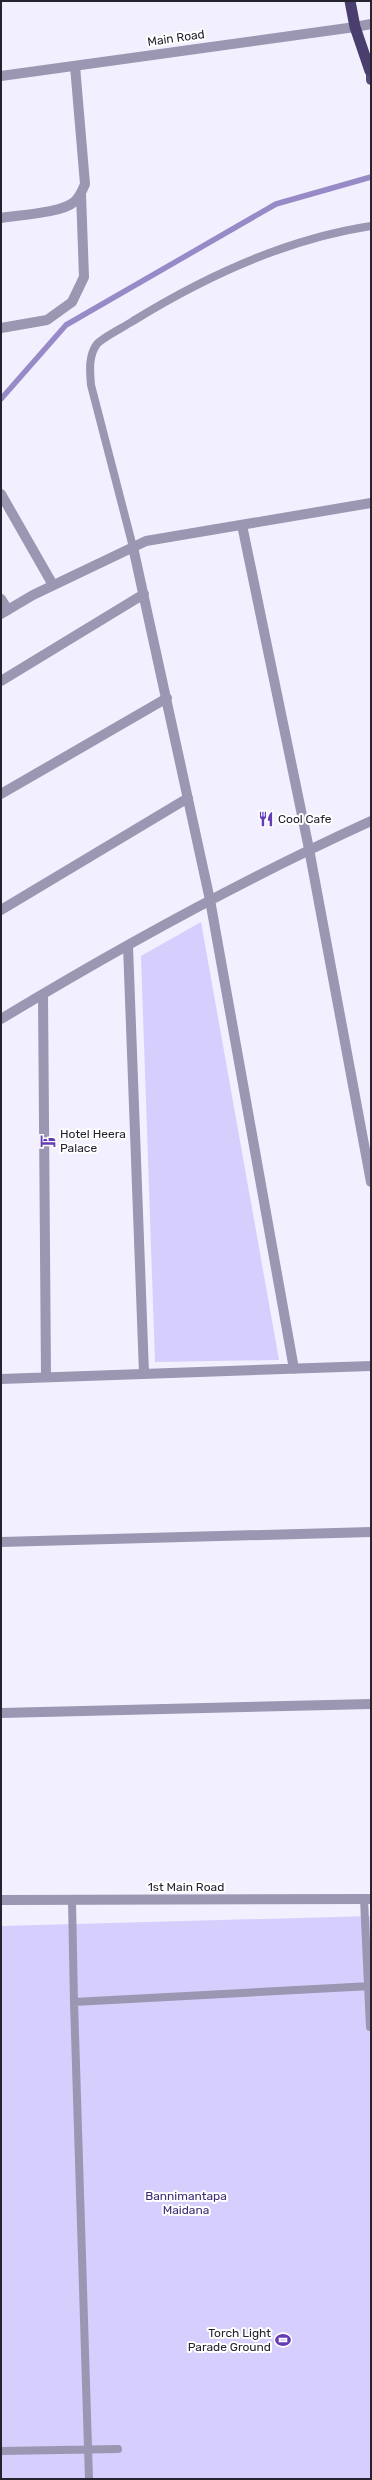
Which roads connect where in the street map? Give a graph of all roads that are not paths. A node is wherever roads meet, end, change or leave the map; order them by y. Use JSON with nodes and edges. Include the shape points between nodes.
{"nodes":[{"id":1,"x":350,"y":1,"type":"edge"},
{"id":2,"x":371,"y":24,"type":"edge"},
{"id":3,"x":356,"y":27,"type":"junction"},
{"id":4,"x":75,"y":66,"type":"junction"},
{"id":5,"x":371,"y":71,"type":"edge"},
{"id":6,"x":1,"y":76,"type":"edge"},
{"id":7,"x":81,"y":194,"type":"junction"},
{"id":8,"x":1,"y":218,"type":"edge"},
{"id":9,"x":371,"y":226,"type":"edge"},
{"id":10,"x":1,"y":328,"type":"edge"},
{"id":11,"x":1,"y":494,"type":"edge"},
{"id":12,"x":371,"y":503,"type":"edge"},
{"id":13,"x":242,"y":525,"type":"junction"},
{"id":14,"x":133,"y":547,"type":"junction"},
{"id":15,"x":53,"y":585,"type":"junction"},
{"id":16,"x":144,"y":594,"type":"junction"},
{"id":17,"x":1,"y":599,"type":"edge"},
{"id":18,"x":5,"y":612,"type":"edge"},
{"id":19,"x":1,"y":681,"type":"edge"},
{"id":20,"x":166,"y":698,"type":"junction"},
{"id":21,"x":1,"y":794,"type":"edge"},
{"id":22,"x":188,"y":798,"type":"junction"},
{"id":23,"x":371,"y":821,"type":"edge"},
{"id":24,"x":309,"y":849,"type":"junction"},
{"id":25,"x":210,"y":900,"type":"junction"},
{"id":26,"x":1,"y":910,"type":"edge"},
{"id":27,"x":128,"y":946,"type":"junction"},
{"id":28,"x":43,"y":994,"type":"junction"},
{"id":29,"x":1,"y":1019,"type":"edge"},
{"id":30,"x":371,"y":1182,"type":"edge"},
{"id":31,"x":371,"y":1366,"type":"edge"},
{"id":32,"x":294,"y":1369,"type":"junction"},
{"id":33,"x":144,"y":1373,"type":"junction"},
{"id":34,"x":46,"y":1377,"type":"junction"},
{"id":35,"x":1,"y":1379,"type":"edge"},
{"id":36,"x":371,"y":1532,"type":"edge"},
{"id":37,"x":1,"y":1542,"type":"edge"},
{"id":38,"x":371,"y":1704,"type":"edge"},
{"id":39,"x":1,"y":1713,"type":"edge"},
{"id":40,"x":368,"y":1899,"type":"edge"},
{"id":41,"x":1,"y":1900,"type":"edge"},
{"id":42,"x":72,"y":1901,"type":"junction"},
{"id":43,"x":370,"y":1986,"type":"edge"},
{"id":44,"x":74,"y":2002,"type":"junction"},
{"id":45,"x":370,"y":2027,"type":"edge"},
{"id":46,"x":118,"y":2449,"type":"dead end"},
{"id":47,"x":88,"y":2450,"type":"junction"},
{"id":48,"x":1,"y":2452,"type":"edge"},
{"id":49,"x":89,"y":2479,"type":"edge"}],
"edges":[{"from":1,"to":3,"type":"highway"},
{"from":2,"to":3,"type":"street","name":"Main Road"},
{"from":3,"to":4,"type":"street","name":"Main Road"},
{"from":3,"to":5,"type":"highway"},
{"from":4,"to":6,"type":"street","name":"Main Road"},
{"from":4,"to":7,"type":"street","via":[[85,184]]},
{"from":7,"to":8,"type":"street","via":[[73,203],[63,208]]},
{"from":7,"to":10,"type":"street","via":[[84,277],[72,302],[46,320]]},
{"from":9,"to":14,"type":"lane","via":[[331,232],[265,253],[183,290],[97,344],[89,365],[91,385]]},
{"from":11,"to":15,"type":"street"},
{"from":12,"to":13,"type":"street"},
{"from":13,"to":14,"type":"street","via":[[146,540]]},
{"from":13,"to":24,"type":"street"},
{"from":14,"to":15,"type":"street"},
{"from":14,"to":16,"type":"street"},
{"from":15,"to":18,"type":"street"},
{"from":16,"to":19,"type":"street"},
{"from":16,"to":20,"type":"street"},
{"from":17,"to":18,"type":"street"},
{"from":20,"to":21,"type":"street"},
{"from":20,"to":22,"type":"street"},
{"from":22,"to":25,"type":"street"},
{"from":22,"to":26,"type":"street"},
{"from":23,"to":24,"type":"street"},
{"from":24,"to":25,"type":"street"},
{"from":24,"to":30,"type":"street"},
{"from":25,"to":27,"type":"street"},
{"from":25,"to":32,"type":"street"},
{"from":27,"to":28,"type":"street"},
{"from":27,"to":33,"type":"street"},
{"from":28,"to":29,"type":"street"},
{"from":28,"to":34,"type":"street"},
{"from":31,"to":32,"type":"street"},
{"from":32,"to":33,"type":"street"},
{"from":33,"to":34,"type":"street"},
{"from":34,"to":35,"type":"street"},
{"from":36,"to":37,"type":"street"},
{"from":38,"to":39,"type":"street"},
{"from":40,"to":42,"type":"street","name":"1st Main Road"},
{"from":40,"to":43,"type":"lane"},
{"from":41,"to":42,"type":"street","name":"1st Main Road"},
{"from":42,"to":44,"type":"lane"},
{"from":43,"to":44,"type":"lane"},
{"from":43,"to":45,"type":"lane"},
{"from":44,"to":47,"type":"lane"},
{"from":46,"to":47,"type":"lane"},
{"from":47,"to":48,"type":"lane"},
{"from":47,"to":49,"type":"lane"}]}
